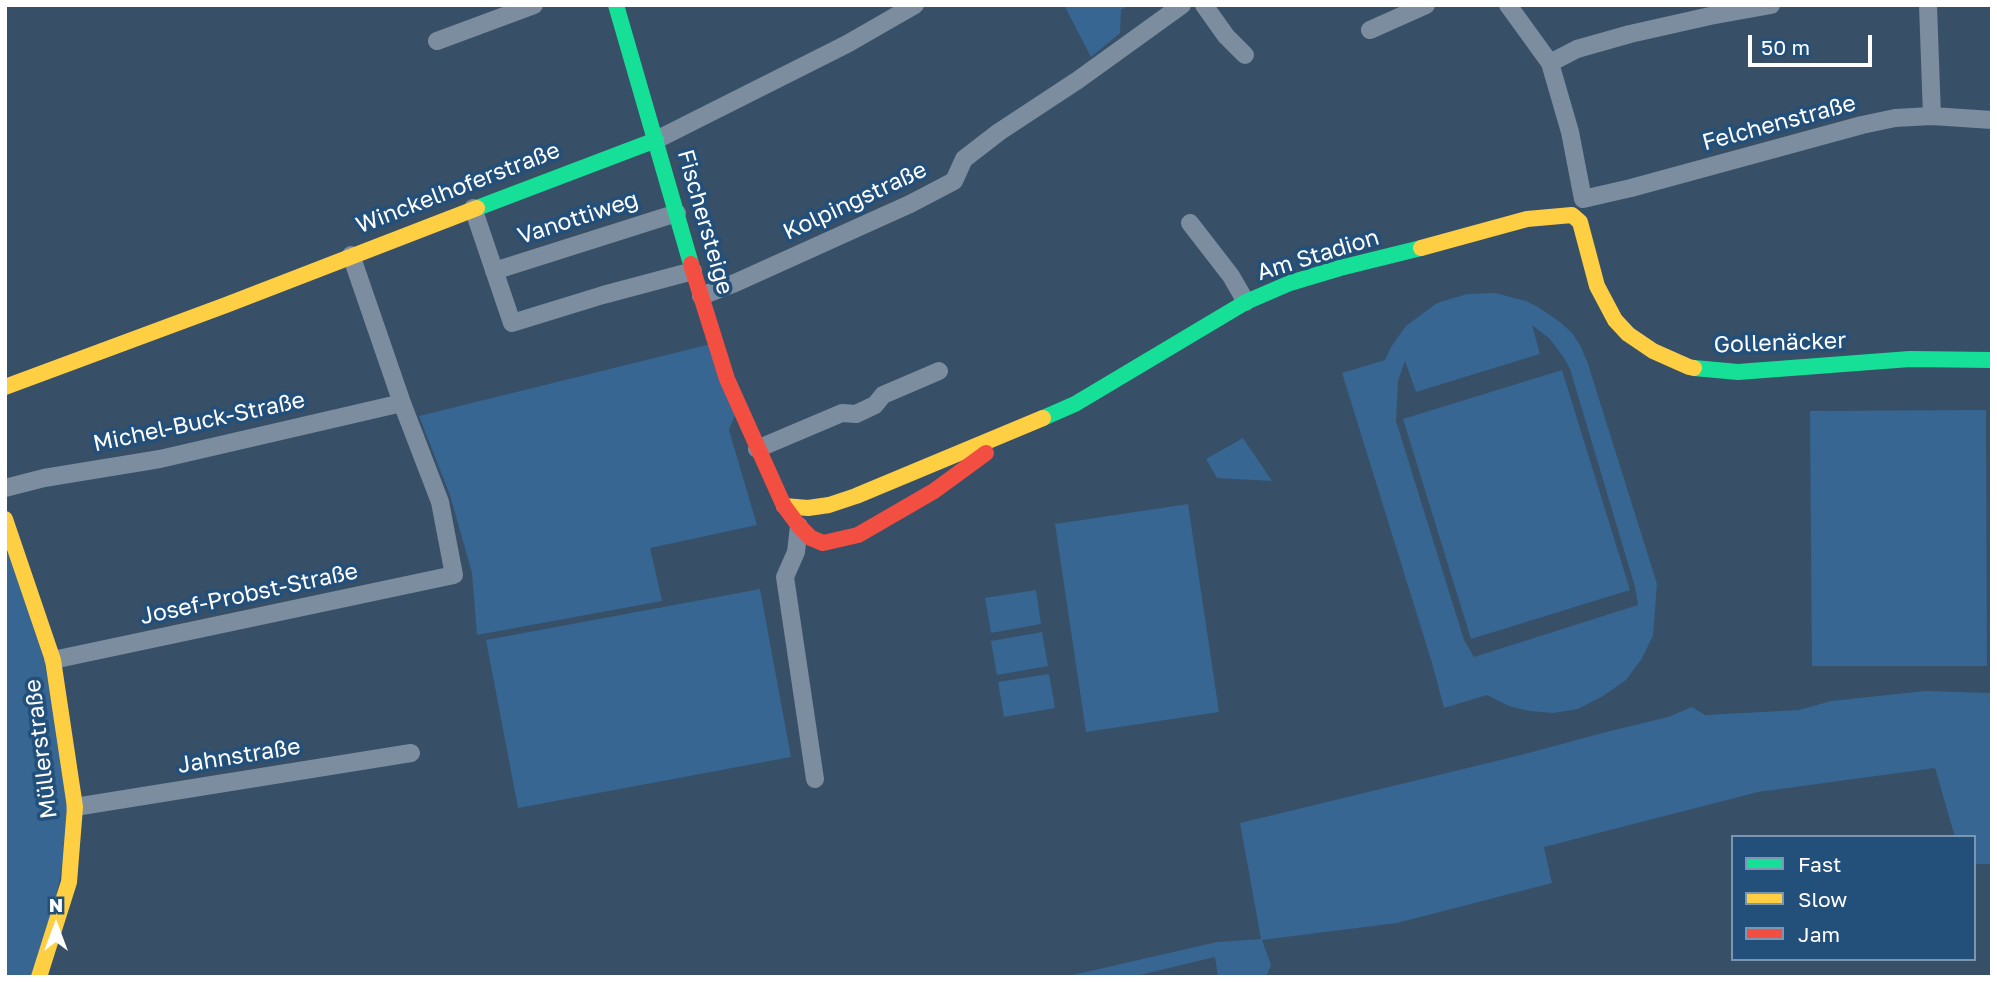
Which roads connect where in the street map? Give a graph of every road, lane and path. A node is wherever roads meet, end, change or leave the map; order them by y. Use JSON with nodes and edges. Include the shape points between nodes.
{"nodes":[{"id":1,"x":534,"y":5,"type":"edge"},
{"id":2,"x":616,"y":5,"type":"edge"},
{"id":3,"x":915,"y":5,"type":"edge"},
{"id":4,"x":1182,"y":5,"type":"edge"},
{"id":5,"x":1204,"y":5,"type":"edge"},
{"id":6,"x":1426,"y":5,"type":"edge"},
{"id":7,"x":1508,"y":5,"type":"edge"},
{"id":8,"x":1771,"y":5,"type":"edge"},
{"id":9,"x":1928,"y":5,"type":"edge"},
{"id":10,"x":1370,"y":30,"type":"dead end"},
{"id":11,"x":437,"y":41,"type":"dead end"},
{"id":12,"x":1245,"y":55,"type":"dead end"},
{"id":13,"x":1550,"y":64,"type":"junction"},
{"id":14,"x":1932,"y":116,"type":"junction"},
{"id":15,"x":1992,"y":120,"type":"edge"},
{"id":16,"x":656,"y":140,"type":"junction"},
{"id":17,"x":1583,"y":200,"type":"junction"},
{"id":18,"x":473,"y":208,"type":"junction"},
{"id":19,"x":677,"y":213,"type":"junction"},
{"id":20,"x":1572,"y":215,"type":"junction"},
{"id":21,"x":1190,"y":223,"type":"dead end"},
{"id":22,"x":351,"y":255,"type":"junction"},
{"id":23,"x":494,"y":271,"type":"junction"},
{"id":24,"x":693,"y":271,"type":"junction"},
{"id":25,"x":702,"y":296,"type":"junction"},
{"id":26,"x":1246,"y":302,"type":"junction"},
{"id":27,"x":1992,"y":360,"type":"edge"},
{"id":28,"x":939,"y":371,"type":"dead end"},
{"id":29,"x":5,"y":387,"type":"edge"},
{"id":30,"x":402,"y":403,"type":"junction"},
{"id":31,"x":1021,"y":427,"type":"junction"},
{"id":32,"x":757,"y":449,"type":"junction"},
{"id":33,"x":5,"y":488,"type":"edge"},
{"id":34,"x":784,"y":506,"type":"junction"},
{"id":35,"x":5,"y":519,"type":"edge"},
{"id":36,"x":799,"y":526,"type":"junction"},
{"id":37,"x":54,"y":660,"type":"junction"},
{"id":38,"x":411,"y":753,"type":"dead end"},
{"id":39,"x":814,"y":779,"type":"dead end"},
{"id":40,"x":75,"y":807,"type":"junction"},
{"id":41,"x":39,"y":977,"type":"edge"}],
"edges":[{"from":1,"to":11,"type":"street"},
{"from":2,"to":16,"type":"street","name":"Fischersteige"},
{"from":3,"to":16,"type":"street","name":"Winckelhoferstraße"},
{"from":4,"to":25,"type":"street","name":"Kolpingstraße","via":[[964,159],[954,181]]},
{"from":5,"to":12,"type":"street"},
{"from":6,"to":10,"type":"street"},
{"from":7,"to":13,"type":"street"},
{"from":8,"to":13,"type":"street","via":[[1622,36],[1577,49]]},
{"from":9,"to":14,"type":"street"},
{"from":13,"to":17,"type":"street"},
{"from":14,"to":15,"type":"street","name":"Felchenstraße"},
{"from":14,"to":17,"type":"street","name":"Felchenstraße","via":[[1862,125]]},
{"from":16,"to":18,"type":"street","name":"Winckelhoferstraße"},
{"from":16,"to":19,"type":"street","name":"Fischersteige"},
{"from":17,"to":20,"type":"street"},
{"from":18,"to":22,"type":"street","name":"Winckelhoferstraße"},
{"from":18,"to":23,"type":"street"},
{"from":19,"to":23,"type":"street","name":"Vanottiweg"},
{"from":19,"to":24,"type":"street","name":"Fischersteige"},
{"from":20,"to":26,"type":"street","name":"Am Stadion","via":[[1527,219],[1340,268]]},
{"from":20,"to":27,"type":"street","name":"Gollenäcker","via":[[1583,229],[1597,286],[1615,320],[1653,351],[1689,367],[1738,372],[1910,359]]},
{"from":21,"to":26,"type":"street"},
{"from":22,"to":29,"type":"street","name":"Winckelhoferstraße"},
{"from":22,"to":30,"type":"street"},
{"from":23,"to":24,"type":"street","via":[[512,323]]},
{"from":24,"to":25,"type":"street","name":"Fischersteige"},
{"from":25,"to":32,"type":"street","name":"Fischersteige","via":[[727,379]]},
{"from":26,"to":31,"type":"street","name":"Am Stadion","via":[[1075,404]]},
{"from":28,"to":32,"type":"street","via":[[883,395],[875,405],[856,414],[842,413]]},
{"from":30,"to":33,"type":"street","name":"Michel-Buck-Straße","via":[[160,459]]},
{"from":30,"to":37,"type":"street","name":"Josef-Probst-Straße","via":[[440,502],[454,575]]},
{"from":31,"to":34,"type":"street","name":"Am Stadion","via":[[829,505]]},
{"from":31,"to":36,"type":"street","name":"Am Stadion","via":[[934,491],[858,535],[823,542]]},
{"from":32,"to":34,"type":"street","name":"Fischersteige"},
{"from":34,"to":36,"type":"street","name":"Fischersteige"},
{"from":35,"to":37,"type":"street","name":"Müllerstraße"},
{"from":36,"to":39,"type":"street","via":[[796,552],[785,577]]},
{"from":37,"to":40,"type":"street","name":"Müllerstraße"},
{"from":38,"to":40,"type":"street","name":"Jahnstraße"},
{"from":40,"to":41,"type":"street","name":"Müllerstraße","via":[[69,882]]}]}
